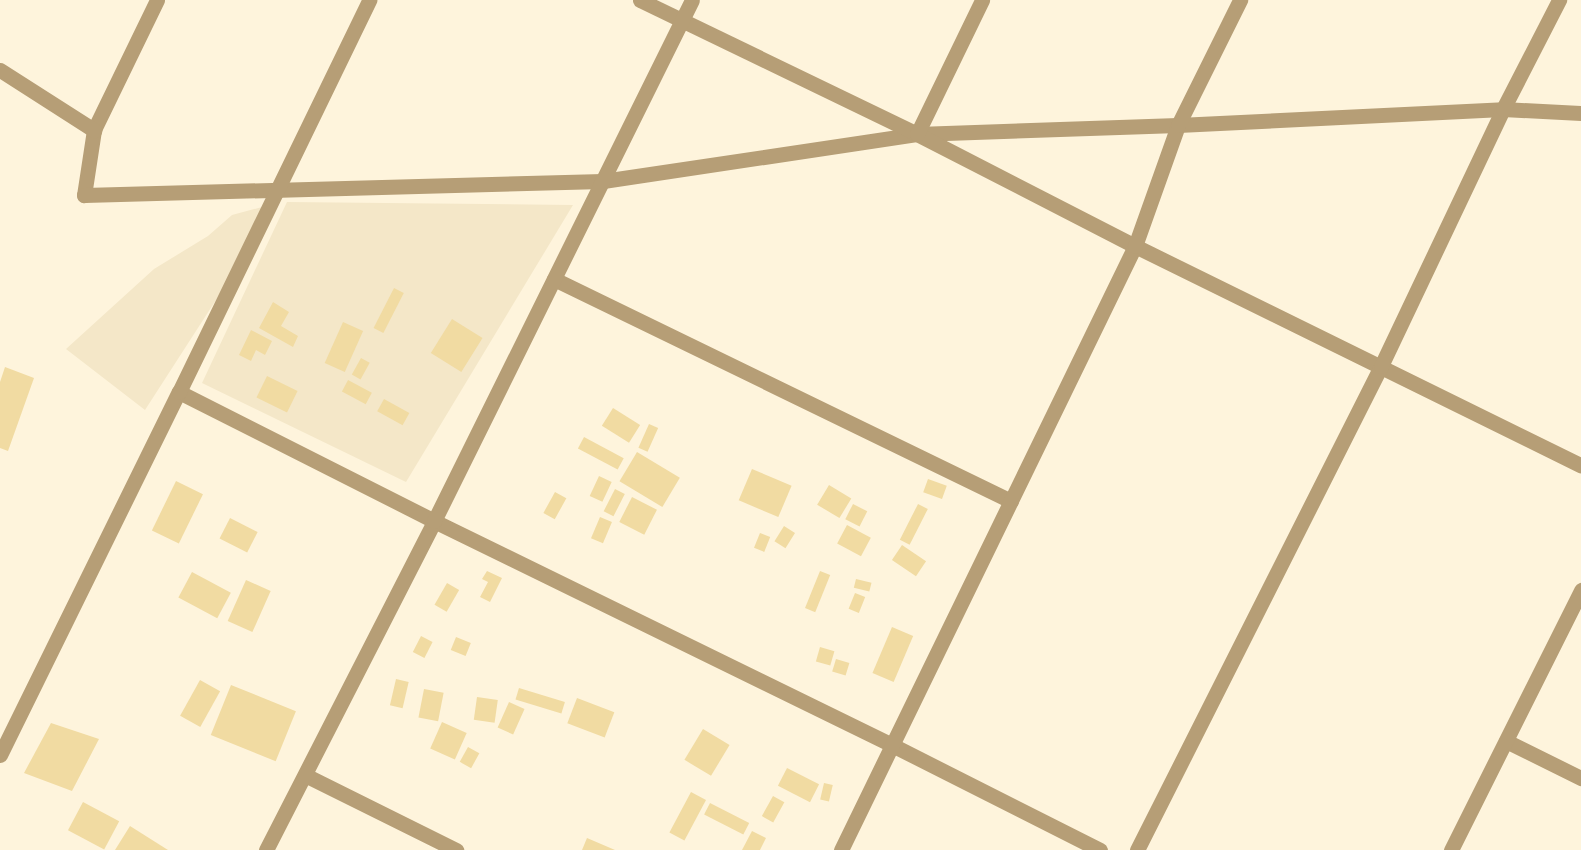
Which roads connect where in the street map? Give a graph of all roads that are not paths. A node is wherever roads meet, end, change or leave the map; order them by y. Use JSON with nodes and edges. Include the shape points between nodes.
{"nodes":[{"id":1,"x":157,"y":0,"type":"edge"},
{"id":2,"x":369,"y":0,"type":"edge"},
{"id":3,"x":640,"y":0,"type":"edge"},
{"id":4,"x":692,"y":0,"type":"edge"},
{"id":5,"x":982,"y":0,"type":"edge"},
{"id":6,"x":1240,"y":0,"type":"edge"},
{"id":7,"x":1559,"y":0,"type":"edge"},
{"id":8,"x":682,"y":20,"type":"junction"},
{"id":9,"x":0,"y":70,"type":"edge"},
{"id":10,"x":1503,"y":109,"type":"junction"},
{"id":11,"x":1581,"y":113,"type":"edge"},
{"id":12,"x":1178,"y":125,"type":"junction"},
{"id":13,"x":94,"y":130,"type":"junction"},
{"id":14,"x":917,"y":134,"type":"junction"},
{"id":15,"x":603,"y":181,"type":"junction"},
{"id":16,"x":276,"y":190,"type":"junction"},
{"id":17,"x":1135,"y":246,"type":"junction"},
{"id":18,"x":554,"y":280,"type":"junction"},
{"id":19,"x":1381,"y":366,"type":"junction"},
{"id":20,"x":180,"y":392,"type":"junction"},
{"id":21,"x":1581,"y":465,"type":"edge"},
{"id":22,"x":1011,"y":501,"type":"junction"},
{"id":23,"x":434,"y":521,"type":"junction"},
{"id":24,"x":1581,"y":590,"type":"edge"},
{"id":25,"x":1506,"y":741,"type":"junction"},
{"id":26,"x":892,"y":745,"type":"junction"},
{"id":27,"x":0,"y":755,"type":"edge"},
{"id":28,"x":305,"y":775,"type":"junction"},
{"id":29,"x":1581,"y":778,"type":"edge"},
{"id":30,"x":266,"y":850,"type":"edge"},
{"id":31,"x":456,"y":850,"type":"edge"},
{"id":32,"x":841,"y":850,"type":"edge"},
{"id":33,"x":1100,"y":850,"type":"edge"},
{"id":34,"x":1137,"y":850,"type":"edge"},
{"id":35,"x":1451,"y":850,"type":"edge"}],
"edges":[{"from":1,"to":13,"type":"street"},
{"from":2,"to":16,"type":"street"},
{"from":3,"to":8,"type":"street"},
{"from":4,"to":8,"type":"street"},
{"from":5,"to":14,"type":"street"},
{"from":6,"to":12,"type":"street"},
{"from":7,"to":10,"type":"street"},
{"from":8,"to":14,"type":"street"},
{"from":8,"to":15,"type":"street"},
{"from":9,"to":13,"type":"street"},
{"from":10,"to":11,"type":"street"},
{"from":10,"to":12,"type":"street"},
{"from":10,"to":19,"type":"street"},
{"from":12,"to":14,"type":"street"},
{"from":12,"to":17,"type":"street"},
{"from":13,"to":16,"type":"street","via":[[84,195]]},
{"from":14,"to":15,"type":"street"},
{"from":14,"to":17,"type":"street"},
{"from":15,"to":16,"type":"street"},
{"from":15,"to":18,"type":"street"},
{"from":16,"to":20,"type":"street"},
{"from":17,"to":19,"type":"street"},
{"from":17,"to":22,"type":"street"},
{"from":18,"to":22,"type":"street"},
{"from":18,"to":23,"type":"street"},
{"from":19,"to":21,"type":"street"},
{"from":19,"to":34,"type":"street"},
{"from":20,"to":23,"type":"street"},
{"from":20,"to":27,"type":"street"},
{"from":22,"to":26,"type":"street"},
{"from":23,"to":26,"type":"street"},
{"from":23,"to":28,"type":"street"},
{"from":24,"to":25,"type":"street"},
{"from":25,"to":29,"type":"street"},
{"from":25,"to":35,"type":"street"},
{"from":26,"to":32,"type":"street"},
{"from":26,"to":33,"type":"street"},
{"from":28,"to":30,"type":"street"},
{"from":28,"to":31,"type":"street"}]}
